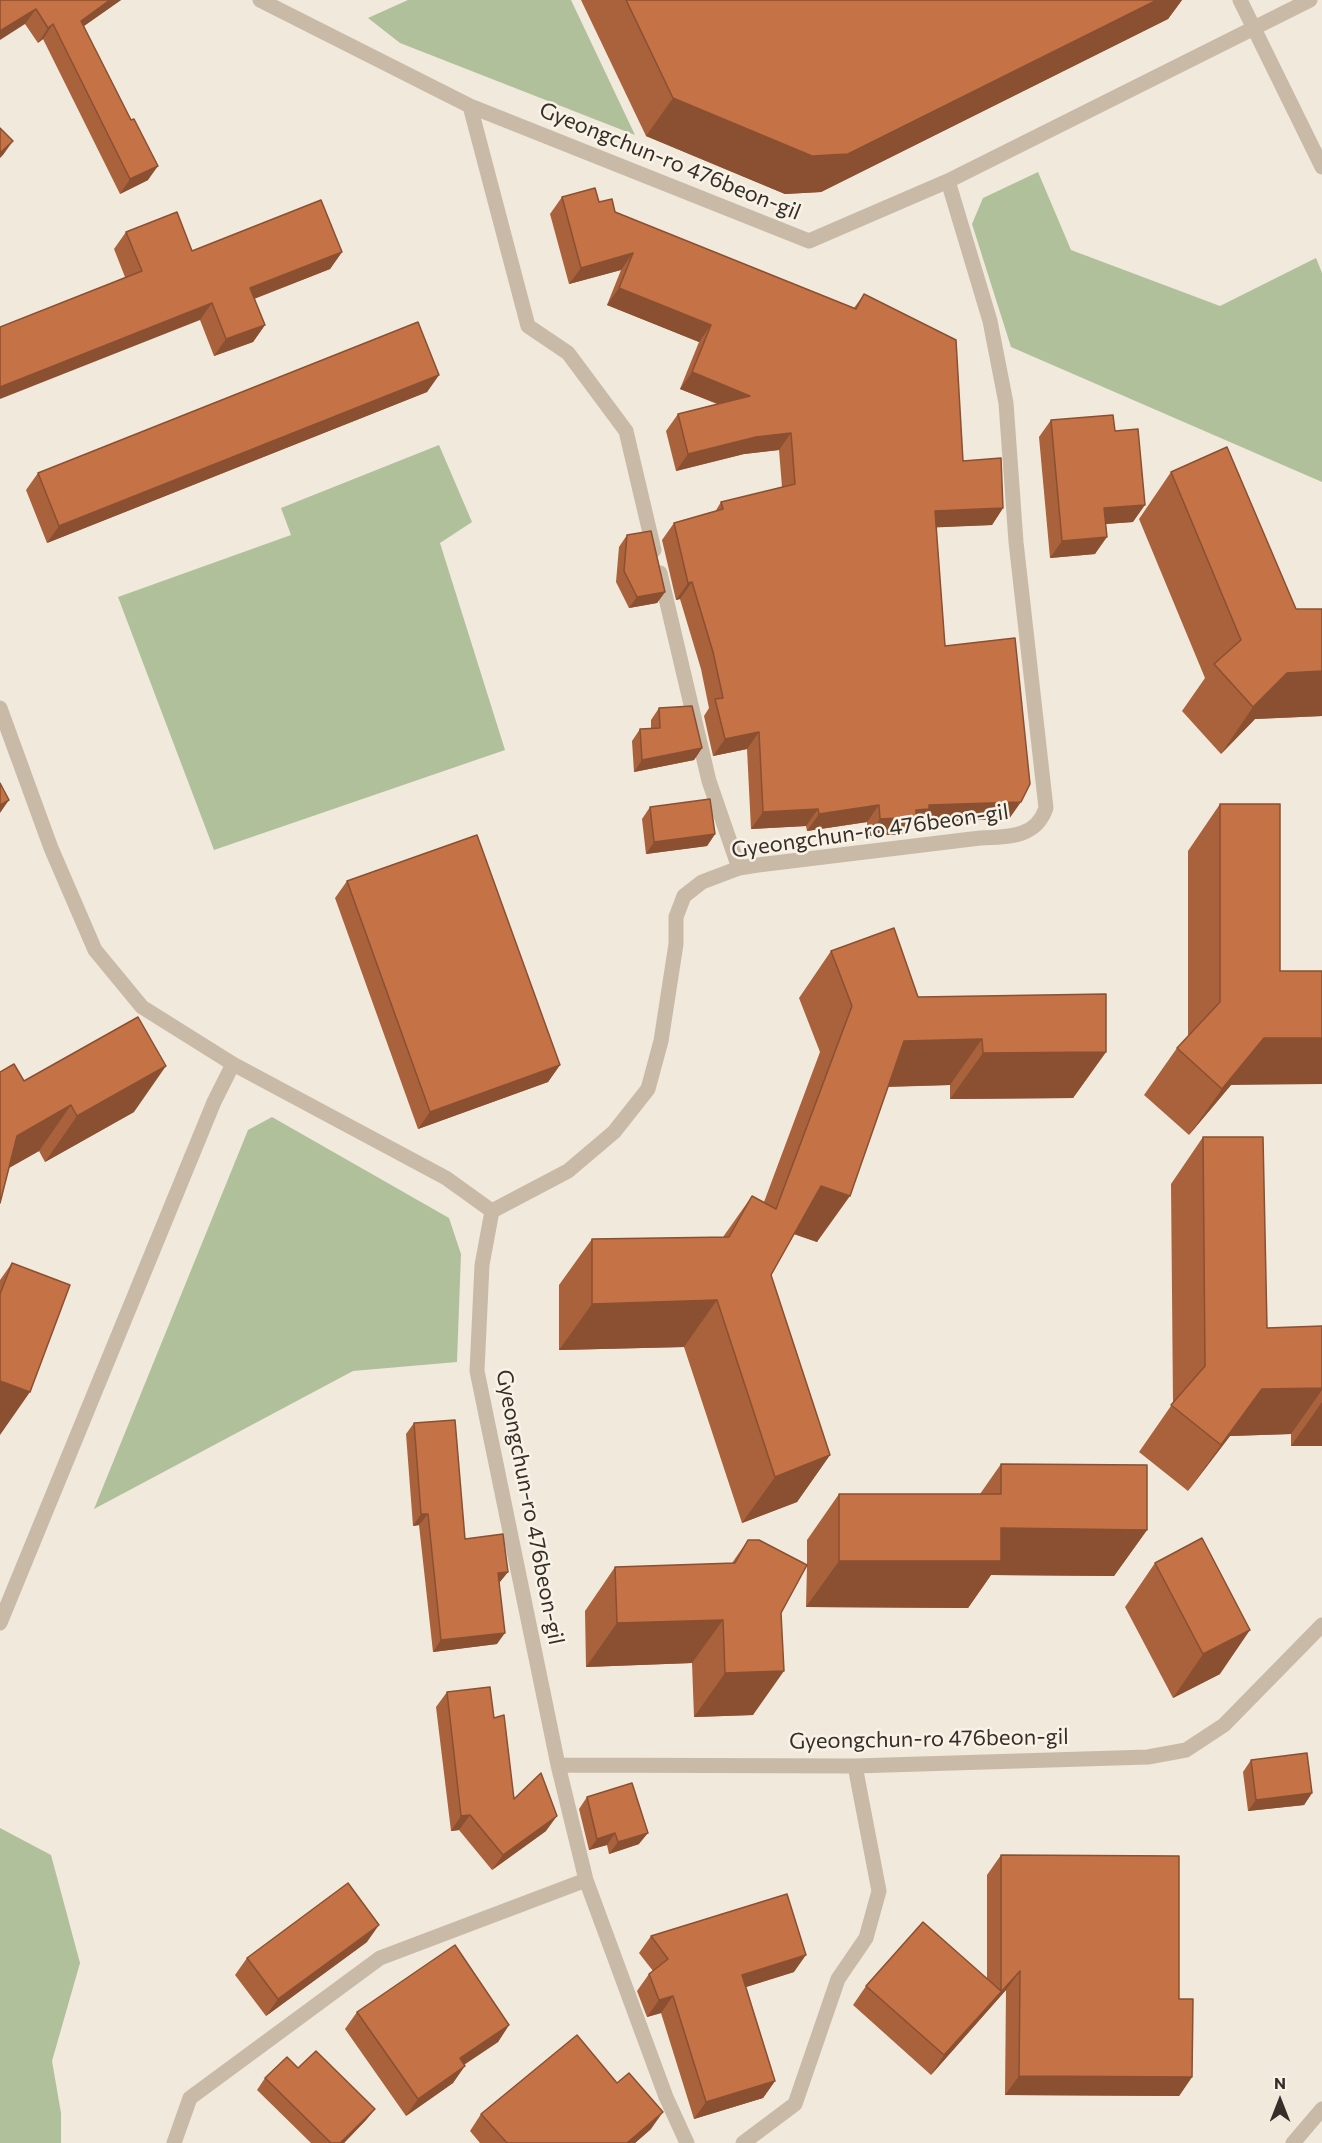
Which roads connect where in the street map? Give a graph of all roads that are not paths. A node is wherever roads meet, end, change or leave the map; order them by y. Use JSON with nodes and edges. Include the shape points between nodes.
{"nodes":[{"id":1,"x":260,"y":0,"type":"edge"},
{"id":2,"x":1240,"y":0,"type":"edge"},
{"id":3,"x":1310,"y":0,"type":"edge"},
{"id":4,"x":1254,"y":27,"type":"junction"},
{"id":5,"x":470,"y":106,"type":"junction"},
{"id":6,"x":1322,"y":166,"type":"edge"},
{"id":7,"x":948,"y":181,"type":"junction"},
{"id":8,"x":0,"y":708,"type":"edge"},
{"id":9,"x":739,"y":868,"type":"junction"},
{"id":10,"x":233,"y":1064,"type":"junction"},
{"id":11,"x":492,"y":1211,"type":"junction"},
{"id":12,"x":0,"y":1623,"type":"edge"},
{"id":13,"x":1322,"y":1625,"type":"edge"},
{"id":14,"x":558,"y":1765,"type":"junction"},
{"id":15,"x":855,"y":1766,"type":"junction"},
{"id":16,"x":585,"y":1880,"type":"junction"},
{"id":17,"x":1322,"y":2109,"type":"edge"},
{"id":18,"x":174,"y":2143,"type":"edge"},
{"id":19,"x":687,"y":2143,"type":"edge"},
{"id":20,"x":742,"y":2143,"type":"edge"},
{"id":21,"x":1293,"y":2143,"type":"edge"}],
"edges":[{"from":1,"to":5,"type":"street","name":"Gyeongchun-ro 476beon-gil"},
{"from":2,"to":4,"type":"street"},
{"from":3,"to":4,"type":"street"},
{"from":4,"to":6,"type":"street"},
{"from":4,"to":7,"type":"street"},
{"from":5,"to":7,"type":"street","name":"Gyeongchun-ro 476beon-gil","via":[[809,241]]},
{"from":5,"to":9,"type":"street","via":[[528,326],[568,353],[626,431],[709,782]]},
{"from":7,"to":9,"type":"street","name":"Gyeongchun-ro 476beon-gil","via":[[990,321],[1006,403],[1016,542],[1046,807],[1042,819],[1016,837]]},
{"from":8,"to":10,"type":"street","via":[[51,848],[95,950],[142,1006]]},
{"from":9,"to":11,"type":"street","name":"Gyeongchun-ro 476beon-gil","via":[[702,882],[684,896],[676,917],[676,944],[662,1041],[648,1089],[614,1132],[568,1171]]},
{"from":10,"to":11,"type":"street","via":[[446,1178]]},
{"from":10,"to":12,"type":"street"},
{"from":11,"to":14,"type":"street","name":"Gyeongchun-ro 476beon-gil","via":[[482,1265],[477,1371]]},
{"from":13,"to":15,"type":"street","name":"Gyeongchun-ro 476beon-gil","via":[[1224,1725],[1186,1750],[1148,1756]]},
{"from":14,"to":15,"type":"street","name":"Gyeongchun-ro 476beon-gil"},
{"from":14,"to":16,"type":"street"},
{"from":15,"to":20,"type":"street","via":[[879,1891],[866,1938],[838,1979],[795,2104]]},
{"from":16,"to":18,"type":"street","via":[[380,1958],[190,2098]]},
{"from":16,"to":19,"type":"street"},
{"from":17,"to":21,"type":"street"}]}
